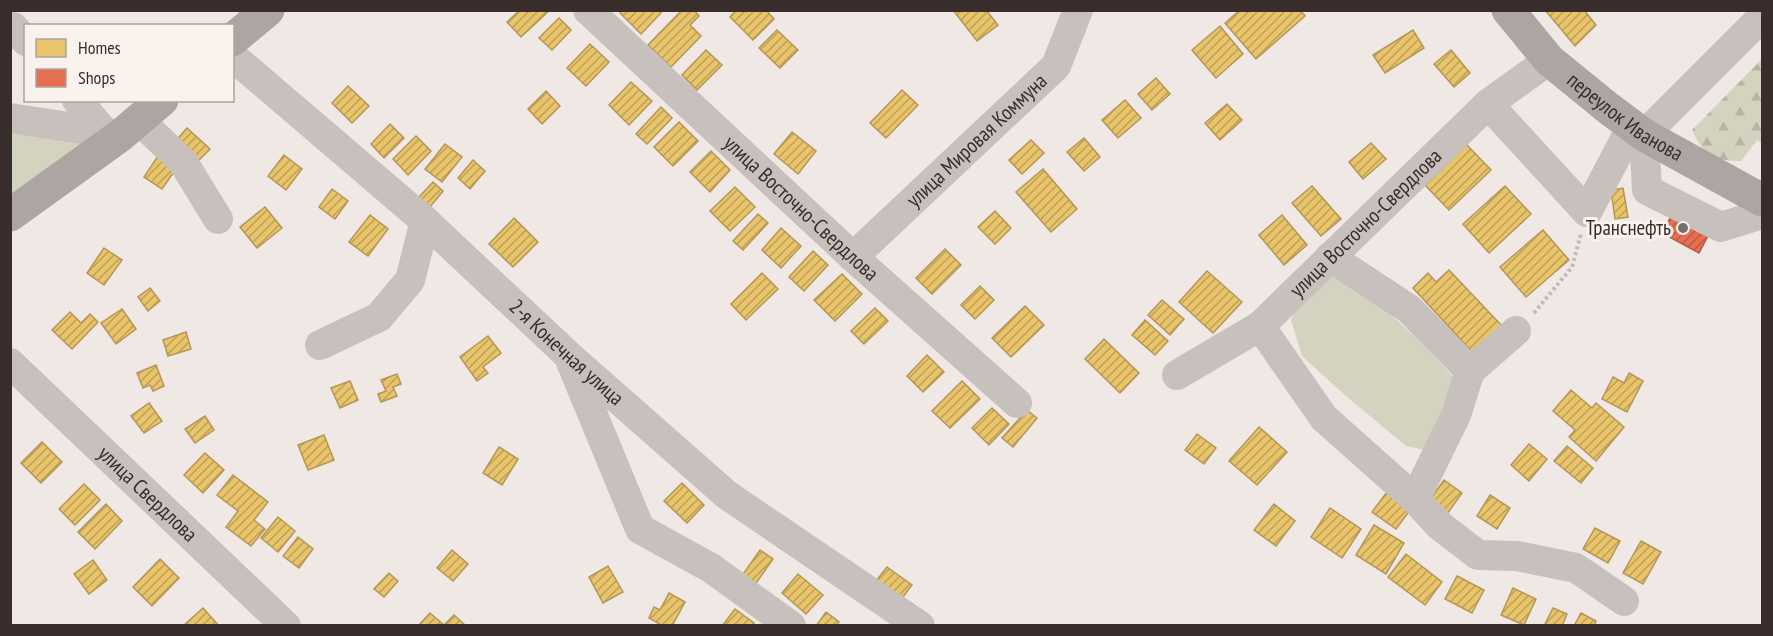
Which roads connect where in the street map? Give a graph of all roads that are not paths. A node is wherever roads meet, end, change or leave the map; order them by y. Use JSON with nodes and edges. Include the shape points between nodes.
{"nodes":[{"id":1,"x":268,"y":10,"type":"edge"},
{"id":2,"x":588,"y":10,"type":"edge"},
{"id":3,"x":1078,"y":10,"type":"edge"},
{"id":4,"x":1508,"y":10,"type":"edge"},
{"id":5,"x":1762,"y":18,"type":"edge"},
{"id":6,"x":234,"y":38,"type":"edge"},
{"id":7,"x":234,"y":58,"type":"edge"},
{"id":8,"x":1549,"y":60,"type":"junction"},
{"id":9,"x":82,"y":102,"type":"edge"},
{"id":10,"x":1488,"y":104,"type":"junction"},
{"id":11,"x":10,"y":118,"type":"edge"},
{"id":12,"x":131,"y":122,"type":"edge"},
{"id":13,"x":1638,"y":130,"type":"junction"},
{"id":14,"x":1762,"y":200,"type":"edge"},
{"id":15,"x":1762,"y":214,"type":"edge"},
{"id":16,"x":10,"y":215,"type":"edge"},
{"id":17,"x":218,"y":219,"type":"dead end"},
{"id":18,"x":425,"y":221,"type":"junction"},
{"id":19,"x":854,"y":257,"type":"junction"},
{"id":20,"x":1330,"y":257,"type":"junction"},
{"id":21,"x":1260,"y":327,"type":"junction"},
{"id":22,"x":1516,"y":331,"type":"road end"},
{"id":23,"x":320,"y":345,"type":"dead end"},
{"id":24,"x":569,"y":356,"type":"junction"},
{"id":25,"x":10,"y":363,"type":"edge"},
{"id":26,"x":1470,"y":371,"type":"junction"},
{"id":27,"x":1177,"y":375,"type":"dead end"},
{"id":28,"x":1017,"y":403,"type":"dead end"},
{"id":29,"x":1415,"y":500,"type":"junction"},
{"id":30,"x":1624,"y":601,"type":"dead end"},
{"id":31,"x":886,"y":616,"type":"edge"},
{"id":32,"x":286,"y":626,"type":"edge"},
{"id":33,"x":791,"y":626,"type":"edge"},
{"id":34,"x":920,"y":626,"type":"edge"}],
"edges":[{"from":1,"to":6,"type":"main road"},
{"from":2,"to":19,"type":"street","name":"улица Восточно-Свердлова"},
{"from":3,"to":19,"type":"street","name":"улица Мировая Коммуна","via":[[1056,66]]},
{"from":4,"to":8,"type":"main road","name":"переулок Иванова"},
{"from":5,"to":13,"type":"street"},
{"from":7,"to":18,"type":"street","name":"2-я Конечная улица"},
{"from":8,"to":10,"type":"street","name":"улица Восточно-Свердлова"},
{"from":8,"to":13,"type":"main road","name":"переулок Иванова"},
{"from":9,"to":12,"type":"street"},
{"from":10,"to":13,"type":"street","via":[[1587,212]]},
{"from":10,"to":20,"type":"street","name":"улица Восточно-Свердлова"},
{"from":11,"to":12,"type":"street"},
{"from":12,"to":16,"type":"main road"},
{"from":12,"to":17,"type":"street","via":[[183,162]]},
{"from":13,"to":14,"type":"main road","name":"переулок Иванова"},
{"from":13,"to":15,"type":"street","via":[[1647,190],[1721,227]]},
{"from":18,"to":23,"type":"street","via":[[410,280],[387,308],[379,317]]},
{"from":18,"to":24,"type":"street","name":"2-я Конечная улица"},
{"from":19,"to":28,"type":"street","name":"улица Восточно-Свердлова"},
{"from":20,"to":21,"type":"street","name":"улица Восточно-Свердлова"},
{"from":20,"to":26,"type":"street","via":[[1409,309]]},
{"from":21,"to":27,"type":"street","name":"улица Восточно-Свердлова"},
{"from":21,"to":29,"type":"street","via":[[1324,417]]},
{"from":22,"to":26,"type":"street"},
{"from":24,"to":31,"type":"street","name":"2-я Конечная улица","via":[[727,495]]},
{"from":24,"to":33,"type":"street","via":[[640,529],[711,568]]},
{"from":25,"to":32,"type":"street","name":"улица Свердлова"},
{"from":26,"to":29,"type":"street","via":[[1456,415]]},
{"from":29,"to":30,"type":"street","via":[[1439,525],[1478,555],[1517,556],[1576,568]]},
{"from":31,"to":34,"type":"street","name":"2-я Конечная улица"}]}
